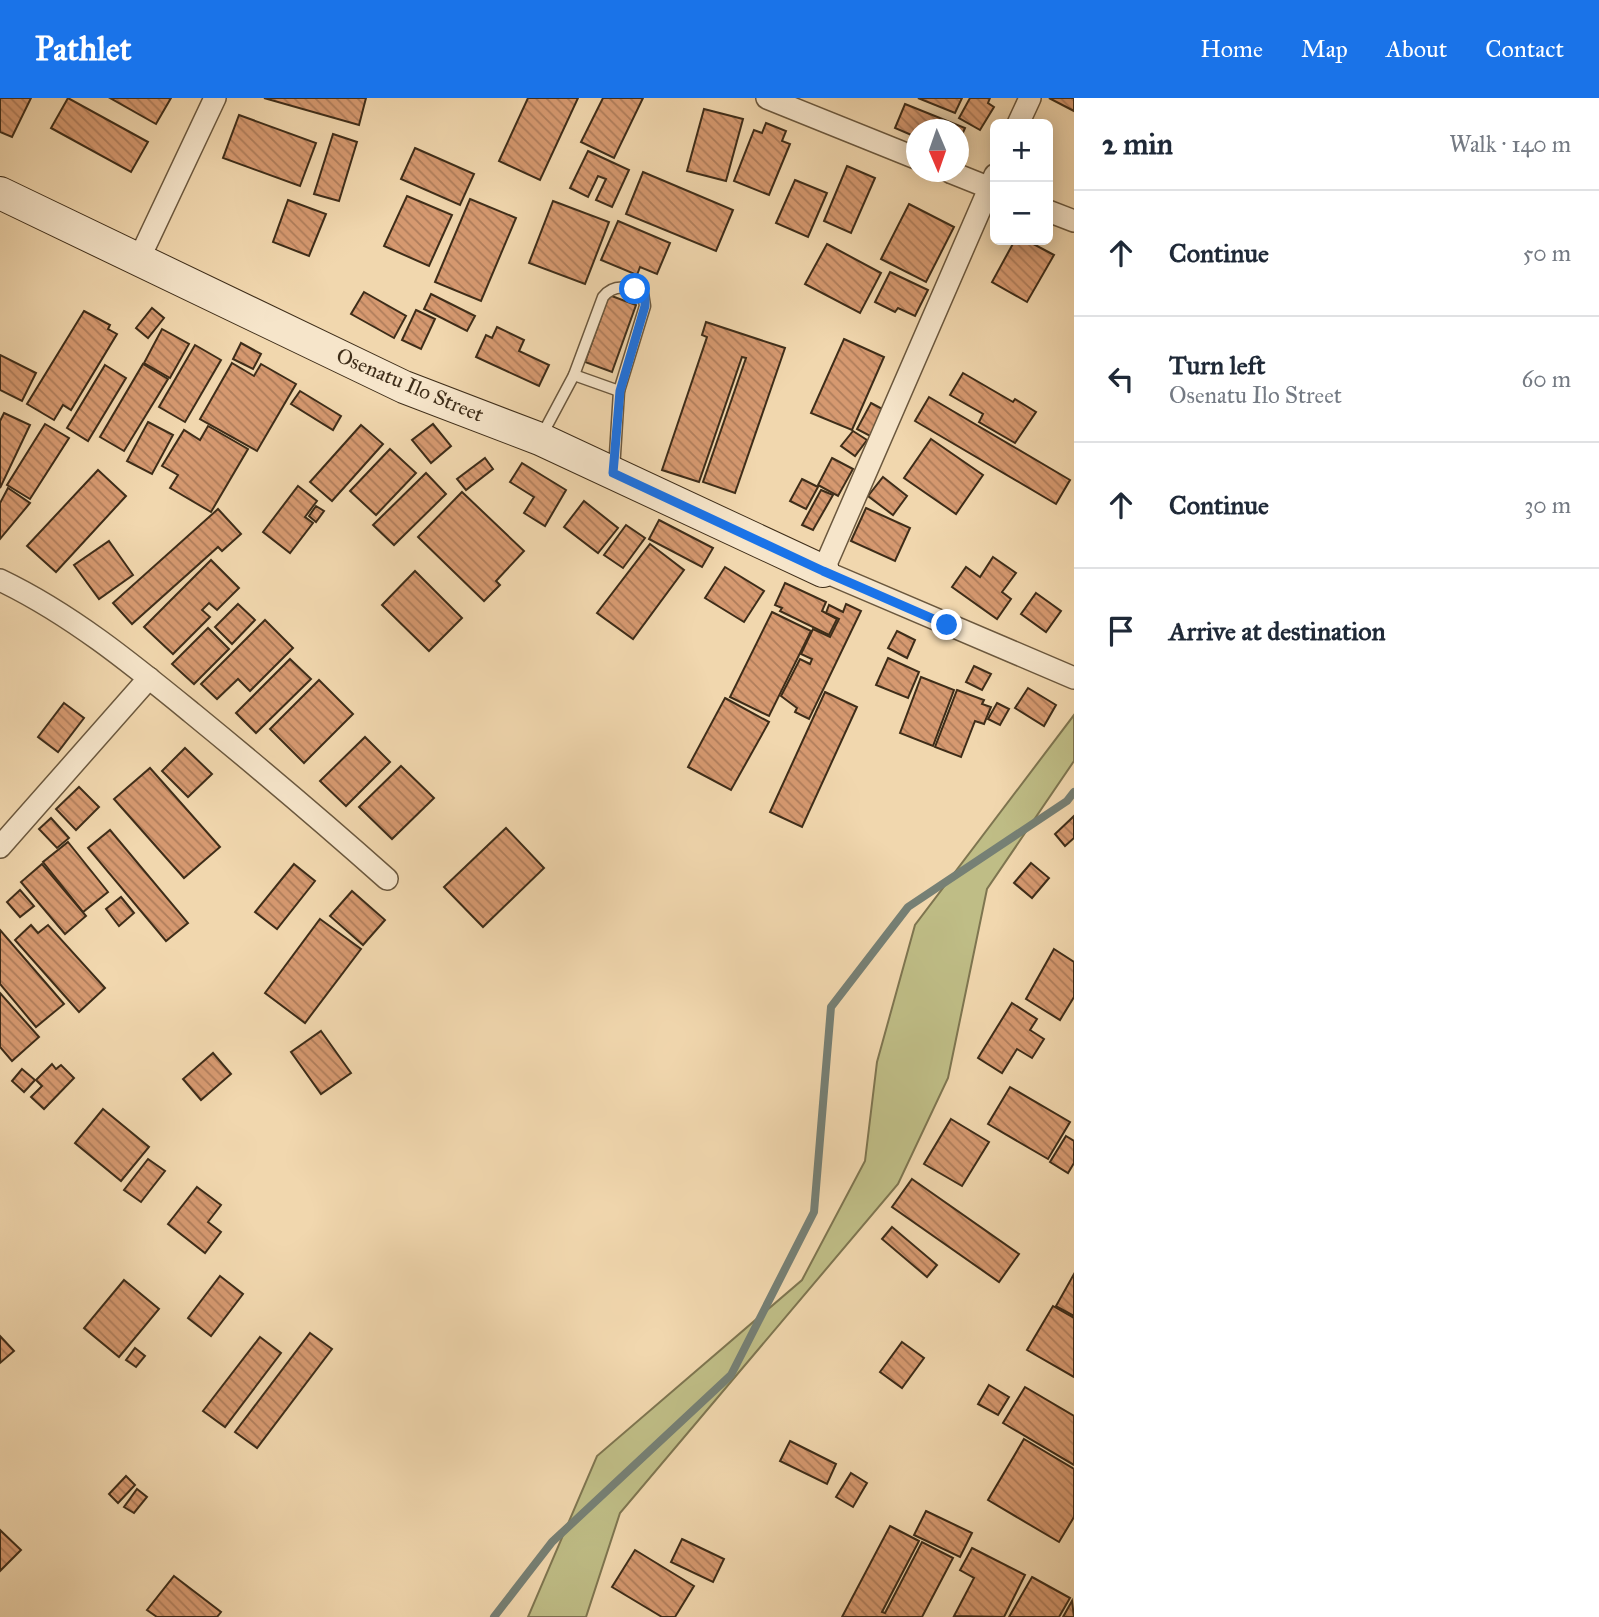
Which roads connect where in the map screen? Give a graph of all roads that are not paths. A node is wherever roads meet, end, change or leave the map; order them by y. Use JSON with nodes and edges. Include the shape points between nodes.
{"nodes":[{"id":1,"x":215,"y":98,"type":"edge"},
{"id":2,"x":767,"y":98,"type":"edge"},
{"id":3,"x":1030,"y":98,"type":"edge"},
{"id":4,"x":1020,"y":119,"type":"edge"},
{"id":5,"x":906,"y":154,"type":"edge"},
{"id":6,"x":969,"y":177,"type":"edge"},
{"id":7,"x":990,"y":183,"type":"edge"},
{"id":8,"x":990,"y":191,"type":"edge"},
{"id":9,"x":0,"y":193,"type":"edge"},
{"id":10,"x":1053,"y":213,"type":"edge"},
{"id":11,"x":1074,"y":221,"type":"edge"},
{"id":12,"x":139,"y":259,"type":"junction"},
{"id":13,"x":574,"y":375,"type":"junction"},
{"id":14,"x":620,"y":391,"type":"junction"},
{"id":15,"x":540,"y":439,"type":"junction"},
{"id":16,"x":613,"y":473,"type":"junction"},
{"id":17,"x":823,"y":571,"type":"junction"},
{"id":18,"x":0,"y":580,"type":"edge"},
{"id":19,"x":149,"y":678,"type":"junction"},
{"id":20,"x":1074,"y":678,"type":"edge"},
{"id":21,"x":0,"y":847,"type":"edge"},
{"id":22,"x":387,"y":879,"type":"dead end"}],
"edges":[{"from":1,"to":12,"type":"street"},
{"from":2,"to":5,"type":"street"},
{"from":3,"to":4,"type":"street"},
{"from":6,"to":7,"type":"street"},
{"from":8,"to":17,"type":"street"},
{"from":9,"to":12,"type":"street","name":"Osenatu Ilo Street"},
{"from":10,"to":11,"type":"street"},
{"from":12,"to":15,"type":"street","name":"Osenatu Ilo Street","via":[[404,387]]},
{"from":13,"to":14,"type":"lane"},
{"from":13,"to":14,"type":"lane","via":[[606,292],[617,286],[635,289],[645,295],[645,306]]},
{"from":13,"to":15,"type":"lane"},
{"from":14,"to":16,"type":"lane"},
{"from":15,"to":16,"type":"street","name":"Osenatu Ilo Street"},
{"from":16,"to":17,"type":"street","name":"Osenatu Ilo Street"},
{"from":17,"to":20,"type":"street"},
{"from":18,"to":19,"type":"street","via":[[87,630]]},
{"from":19,"to":21,"type":"street"},
{"from":19,"to":22,"type":"street"}]}
